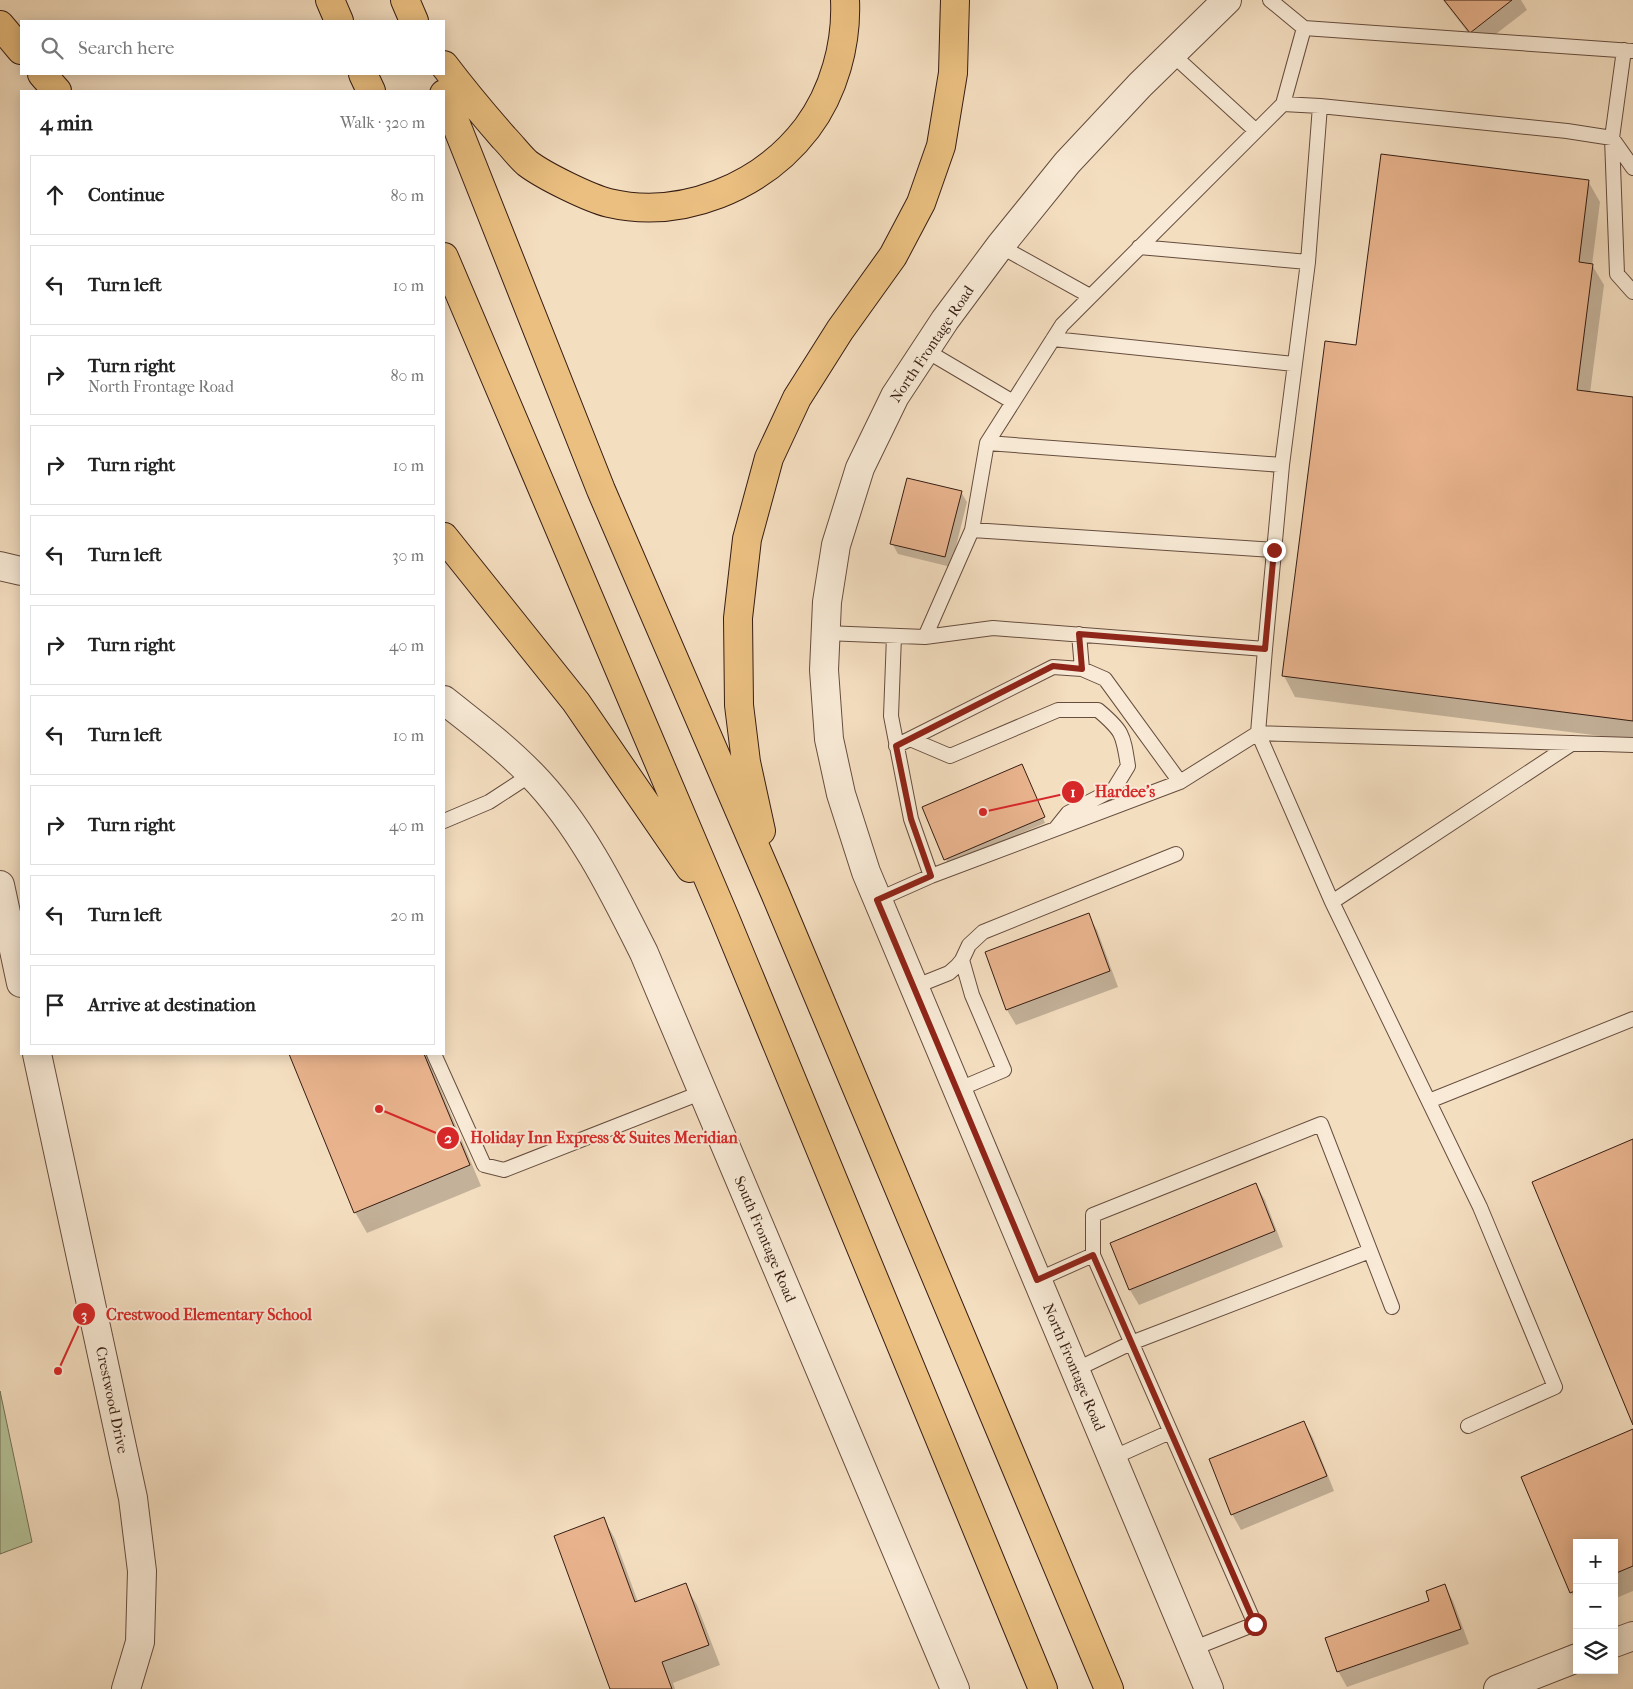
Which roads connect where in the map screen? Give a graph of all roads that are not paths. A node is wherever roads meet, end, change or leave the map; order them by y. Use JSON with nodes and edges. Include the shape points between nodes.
{"nodes":[{"id":1,"x":330,"y":0,"type":"edge"},
{"id":2,"x":405,"y":0,"type":"edge"},
{"id":3,"x":845,"y":0,"type":"edge"},
{"id":4,"x":955,"y":0,"type":"edge"},
{"id":5,"x":1227,"y":0,"type":"edge"},
{"id":6,"x":1270,"y":0,"type":"edge"},
{"id":7,"x":340,"y":20,"type":"edge"},
{"id":8,"x":414,"y":20,"type":"edge"},
{"id":9,"x":0,"y":26,"type":"edge"},
{"id":10,"x":1304,"y":28,"type":"junction"},
{"id":11,"x":20,"y":49,"type":"edge"},
{"id":12,"x":1628,"y":51,"type":"edge"},
{"id":13,"x":1172,"y":54,"type":"junction"},
{"id":14,"x":445,"y":66,"type":"edge"},
{"id":15,"x":43,"y":75,"type":"edge"},
{"id":16,"x":363,"y":75,"type":"edge"},
{"id":17,"x":436,"y":75,"type":"edge"},
{"id":18,"x":56,"y":90,"type":"edge"},
{"id":19,"x":371,"y":90,"type":"edge"},
{"id":20,"x":442,"y":90,"type":"edge"},
{"id":21,"x":445,"y":98,"type":"edge"},
{"id":22,"x":1283,"y":104,"type":"junction"},
{"id":23,"x":1320,"y":106,"type":"junction"},
{"id":24,"x":1256,"y":131,"type":"junction"},
{"id":25,"x":1612,"y":138,"type":"junction"},
{"id":26,"x":1633,"y":168,"type":"edge"},
{"id":27,"x":1000,"y":246,"type":"junction"},
{"id":28,"x":1139,"y":247,"type":"junction"},
{"id":29,"x":445,"y":258,"type":"edge"},
{"id":30,"x":1308,"y":262,"type":"junction"},
{"id":31,"x":1633,"y":292,"type":"edge"},
{"id":32,"x":1090,"y":296,"type":"junction"},
{"id":33,"x":1053,"y":339,"type":"junction"},
{"id":34,"x":926,"y":350,"type":"junction"},
{"id":35,"x":1294,"y":364,"type":"junction"},
{"id":36,"x":1013,"y":402,"type":"junction"},
{"id":37,"x":987,"y":443,"type":"junction"},
{"id":38,"x":1282,"y":466,"type":"junction"},
{"id":39,"x":972,"y":530,"type":"junction"},
{"id":40,"x":445,"y":538,"type":"edge"},
{"id":41,"x":1274,"y":550,"type":"junction"},
{"id":42,"x":0,"y":566,"type":"edge"},
{"id":43,"x":20,"y":571,"type":"edge"},
{"id":44,"x":825,"y":634,"type":"junction"},
{"id":45,"x":1079,"y":634,"type":"junction"},
{"id":46,"x":894,"y":636,"type":"junction"},
{"id":47,"x":925,"y":637,"type":"junction"},
{"id":48,"x":1265,"y":649,"type":"junction"},
{"id":49,"x":1082,"y":669,"type":"junction"},
{"id":50,"x":445,"y":701,"type":"edge"},
{"id":51,"x":1258,"y":733,"type":"junction"},
{"id":52,"x":910,"y":739,"type":"junction"},
{"id":53,"x":1573,"y":743,"type":"junction"},
{"id":54,"x":1633,"y":745,"type":"edge"},
{"id":55,"x":896,"y":746,"type":"junction"},
{"id":56,"x":532,"y":774,"type":"junction"},
{"id":57,"x":1180,"y":782,"type":"junction"},
{"id":58,"x":445,"y":821,"type":"edge"},
{"id":59,"x":1056,"y":829,"type":"junction"},
{"id":60,"x":1176,"y":854,"type":"dead end"},
{"id":61,"x":931,"y":876,"type":"junction"},
{"id":62,"x":0,"y":885,"type":"edge"},
{"id":63,"x":775,"y":894,"type":"junction"},
{"id":64,"x":877,"y":900,"type":"junction"},
{"id":65,"x":1332,"y":902,"type":"junction"},
{"id":66,"x":725,"y":918,"type":"junction"},
{"id":67,"x":962,"y":960,"type":"junction"},
{"id":68,"x":20,"y":978,"type":"edge"},
{"id":69,"x":914,"y":987,"type":"junction"},
{"id":70,"x":1633,"y":1019,"type":"edge"},
{"id":71,"x":37,"y":1055,"type":"edge"},
{"id":72,"x":434,"y":1055,"type":"edge"},
{"id":73,"x":957,"y":1090,"type":"junction"},
{"id":74,"x":703,"y":1092,"type":"junction"},
{"id":75,"x":1429,"y":1101,"type":"junction"},
{"id":76,"x":1370,"y":1251,"type":"junction"},
{"id":77,"x":1093,"y":1255,"type":"junction"},
{"id":78,"x":1037,"y":1280,"type":"junction"},
{"id":79,"x":1392,"y":1307,"type":"dead end"},
{"id":80,"x":1131,"y":1343,"type":"junction"},
{"id":81,"x":1075,"y":1370,"type":"junction"},
{"id":82,"x":1468,"y":1426,"type":"dead end"},
{"id":83,"x":1170,"y":1432,"type":"junction"},
{"id":84,"x":1112,"y":1458,"type":"junction"},
{"id":85,"x":1633,"y":1636,"type":"edge"},
{"id":86,"x":1618,"y":1642,"type":"edge"},
{"id":87,"x":1192,"y":1648,"type":"junction"},
{"id":88,"x":1573,"y":1660,"type":"edge"},
{"id":89,"x":126,"y":1689,"type":"edge"},
{"id":90,"x":954,"y":1689,"type":"edge"},
{"id":91,"x":1043,"y":1689,"type":"edge"},
{"id":92,"x":1110,"y":1689,"type":"edge"},
{"id":93,"x":1209,"y":1689,"type":"edge"},
{"id":94,"x":1498,"y":1689,"type":"edge"}],
"edges":[{"from":1,"to":7,"type":"highway"},
{"from":2,"to":8,"type":"highway"},
{"from":3,"to":14,"type":"highway","via":[[841,55],[827,94],[807,128],[780,158],[747,180],[714,197],[683,205],[645,207],[608,203],[550,177],[527,162],[473,103]]},
{"from":4,"to":63,"type":"highway","via":[[952,82],[941,146],[921,203],[893,256],[797,398],[769,458],[747,539],[738,618],[739,705],[746,762]]},
{"from":5,"to":13,"type":"street","name":"North Frontage Road"},
{"from":6,"to":10,"type":"lane"},
{"from":9,"to":11,"type":"highway"},
{"from":10,"to":12,"type":"lane"},
{"from":10,"to":22,"type":"lane"},
{"from":12,"to":25,"type":"lane"},
{"from":13,"to":24,"type":"lane"},
{"from":13,"to":27,"type":"street","name":"North Frontage Road","via":[[1067,163]]},
{"from":15,"to":18,"type":"highway"},
{"from":16,"to":19,"type":"highway"},
{"from":17,"to":20,"type":"highway"},
{"from":21,"to":63,"type":"highway","via":[[601,490]]},
{"from":22,"to":23,"type":"lane"},
{"from":22,"to":24,"type":"lane"},
{"from":23,"to":25,"type":"lane"},
{"from":23,"to":30,"type":"lane"},
{"from":24,"to":28,"type":"lane"},
{"from":25,"to":26,"type":"lane"},
{"from":25,"to":31,"type":"lane","via":[[1617,274]]},
{"from":27,"to":32,"type":"lane"},
{"from":27,"to":34,"type":"street","name":"North Frontage Road"},
{"from":28,"to":30,"type":"lane"},
{"from":28,"to":32,"type":"lane"},
{"from":29,"to":66,"type":"highway"},
{"from":30,"to":35,"type":"lane"},
{"from":32,"to":33,"type":"lane"},
{"from":33,"to":35,"type":"lane"},
{"from":33,"to":36,"type":"lane"},
{"from":34,"to":36,"type":"lane"},
{"from":34,"to":44,"type":"street","name":"North Frontage Road","via":[[895,396],[860,468],[836,546]]},
{"from":35,"to":38,"type":"lane"},
{"from":36,"to":37,"type":"lane"},
{"from":37,"to":38,"type":"lane"},
{"from":37,"to":39,"type":"lane"},
{"from":38,"to":41,"type":"lane"},
{"from":39,"to":41,"type":"lane"},
{"from":39,"to":47,"type":"lane"},
{"from":40,"to":66,"type":"highway","via":[[576,702]]},
{"from":41,"to":48,"type":"lane"},
{"from":42,"to":43,"type":"street"},
{"from":44,"to":46,"type":"lane"},
{"from":44,"to":64,"type":"street","name":"North Frontage Road","via":[[829,739],[841,794]]},
{"from":45,"to":47,"type":"lane","via":[[993,628]]},
{"from":45,"to":48,"type":"lane"},
{"from":45,"to":49,"type":"lane"},
{"from":46,"to":47,"type":"lane"},
{"from":46,"to":55,"type":"lane","via":[[891,716]]},
{"from":48,"to":51,"type":"lane"},
{"from":49,"to":52,"type":"lane","via":[[1053,666]]},
{"from":49,"to":57,"type":"lane","via":[[1105,679]]},
{"from":50,"to":56,"type":"street","name":"South Frontage Road","via":[[498,742]]},
{"from":51,"to":53,"type":"lane"},
{"from":51,"to":57,"type":"lane"},
{"from":51,"to":65,"type":"lane"},
{"from":52,"to":55,"type":"lane"},
{"from":52,"to":59,"type":"lane","via":[[950,756],[1058,710],[1098,710],[1122,735],[1128,766],[1114,789],[1068,813]]},
{"from":53,"to":54,"type":"lane"},
{"from":53,"to":65,"type":"lane"},
{"from":55,"to":61,"type":"lane","via":[[911,819]]},
{"from":56,"to":58,"type":"lane","via":[[489,802]]},
{"from":56,"to":74,"type":"street","name":"South Frontage Road","via":[[563,811],[608,882],[644,953]]},
{"from":57,"to":59,"type":"lane"},
{"from":59,"to":61,"type":"lane"},
{"from":60,"to":67,"type":"lane","via":[[984,932],[969,945]]},
{"from":61,"to":64,"type":"lane"},
{"from":62,"to":68,"type":"street"},
{"from":63,"to":92,"type":"highway"},
{"from":64,"to":69,"type":"street","name":"North Frontage Road"},
{"from":65,"to":75,"type":"lane"},
{"from":66,"to":91,"type":"highway"},
{"from":67,"to":69,"type":"lane","via":[[949,973]]},
{"from":67,"to":73,"type":"lane","via":[[972,995],[1004,1070]]},
{"from":69,"to":73,"type":"street","name":"North Frontage Road"},
{"from":70,"to":75,"type":"lane"},
{"from":71,"to":89,"type":"street","name":"Crestwood Drive","via":[[133,1498],[142,1571],[140,1642]]},
{"from":72,"to":74,"type":"lane","via":[[484,1165],[504,1170]]},
{"from":73,"to":78,"type":"street","name":"North Frontage Road"},
{"from":74,"to":90,"type":"street","name":"South Frontage Road"},
{"from":75,"to":82,"type":"lane","via":[[1480,1207],[1555,1387]]},
{"from":76,"to":77,"type":"lane","via":[[1321,1124],[1093,1215]]},
{"from":76,"to":79,"type":"lane"},
{"from":76,"to":80,"type":"lane"},
{"from":77,"to":78,"type":"lane"},
{"from":77,"to":80,"type":"lane"},
{"from":78,"to":81,"type":"street","name":"North Frontage Road"},
{"from":80,"to":81,"type":"lane"},
{"from":80,"to":83,"type":"lane"},
{"from":81,"to":84,"type":"street","name":"North Frontage Road"},
{"from":83,"to":84,"type":"lane"},
{"from":83,"to":87,"type":"lane","via":[[1255,1624]]},
{"from":84,"to":87,"type":"street","name":"North Frontage Road"},
{"from":85,"to":86,"type":"street"},
{"from":87,"to":93,"type":"street","name":"North Frontage Road"},
{"from":88,"to":94,"type":"street"}]}
